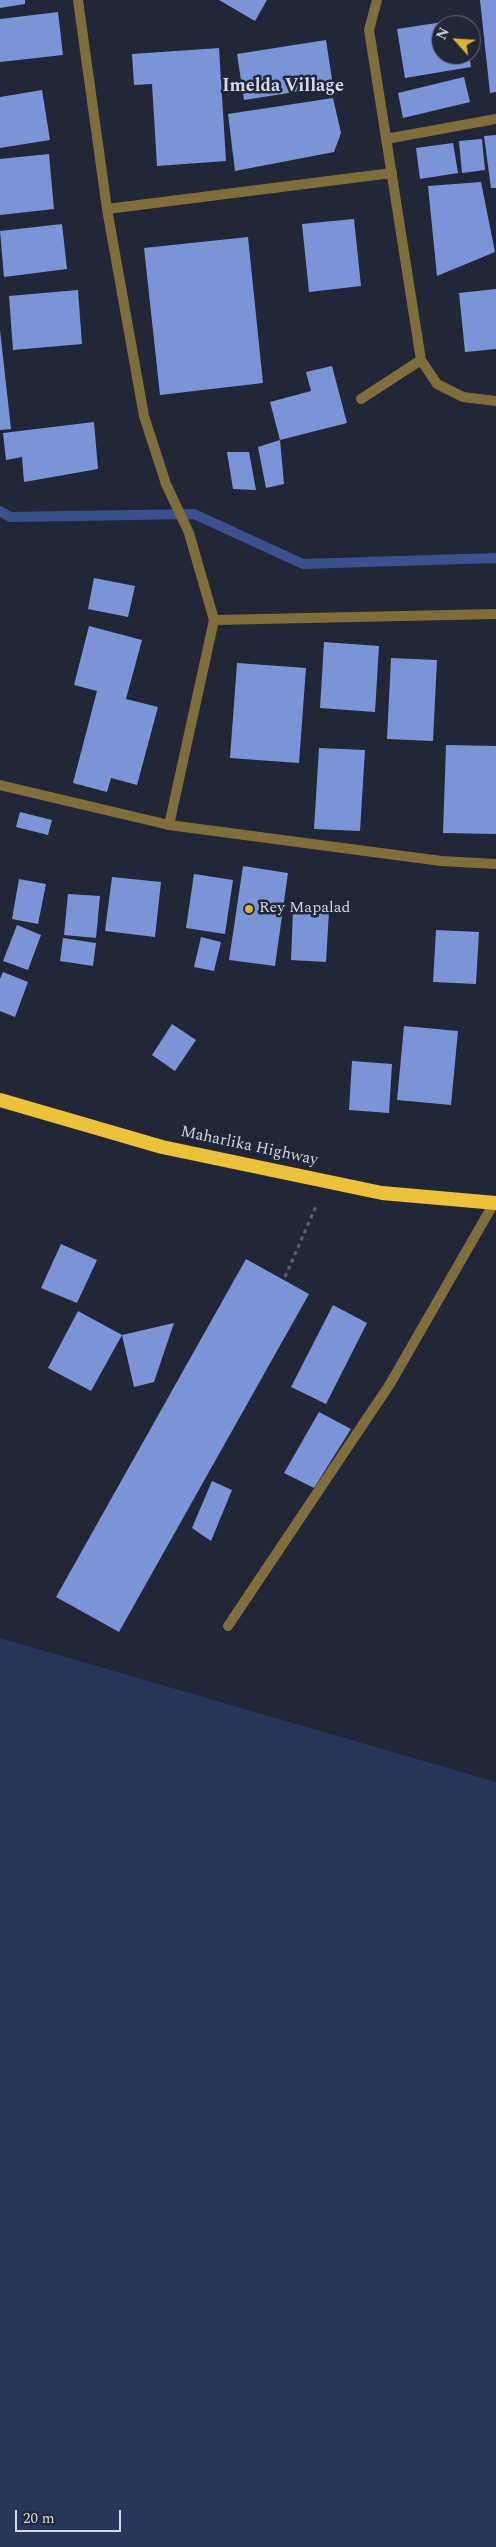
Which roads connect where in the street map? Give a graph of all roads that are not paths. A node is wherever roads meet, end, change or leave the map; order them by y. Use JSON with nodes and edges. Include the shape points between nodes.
{"nodes":[{"id":1,"x":78,"y":0,"type":"edge"},
{"id":2,"x":377,"y":0,"type":"edge"},
{"id":3,"x":496,"y":119,"type":"edge"},
{"id":4,"x":386,"y":140,"type":"junction"},
{"id":5,"x":392,"y":173,"type":"junction"},
{"id":6,"x":107,"y":209,"type":"junction"},
{"id":7,"x":421,"y":360,"type":"junction"},
{"id":8,"x":360,"y":399,"type":"dead end"},
{"id":9,"x":496,"y":400,"type":"edge"},
{"id":10,"x":496,"y":614,"type":"edge"},
{"id":11,"x":214,"y":620,"type":"junction"},
{"id":12,"x":0,"y":785,"type":"edge"},
{"id":13,"x":169,"y":825,"type":"junction"},
{"id":14,"x":496,"y":864,"type":"edge"},
{"id":15,"x":0,"y":1100,"type":"edge"},
{"id":16,"x":495,"y":1203,"type":"edge"},
{"id":17,"x":228,"y":1626,"type":"dead end"}],
"edges":[{"from":1,"to":6,"type":"street"},
{"from":2,"to":4,"type":"street","via":[[369,30]]},
{"from":3,"to":4,"type":"street"},
{"from":4,"to":5,"type":"street"},
{"from":5,"to":6,"type":"street"},
{"from":5,"to":7,"type":"street"},
{"from":6,"to":11,"type":"street","via":[[144,416],[166,484],[189,533]]},
{"from":7,"to":8,"type":"street"},
{"from":7,"to":9,"type":"street","via":[[437,384],[463,397]]},
{"from":10,"to":11,"type":"street"},
{"from":11,"to":13,"type":"street"},
{"from":12,"to":13,"type":"street"},
{"from":13,"to":14,"type":"street","via":[[441,861]]},
{"from":15,"to":16,"type":"highway","name":"Maharlika Highway","via":[[162,1147],[327,1182],[382,1193]]},
{"from":16,"to":17,"type":"street","via":[[390,1384]]}]}
